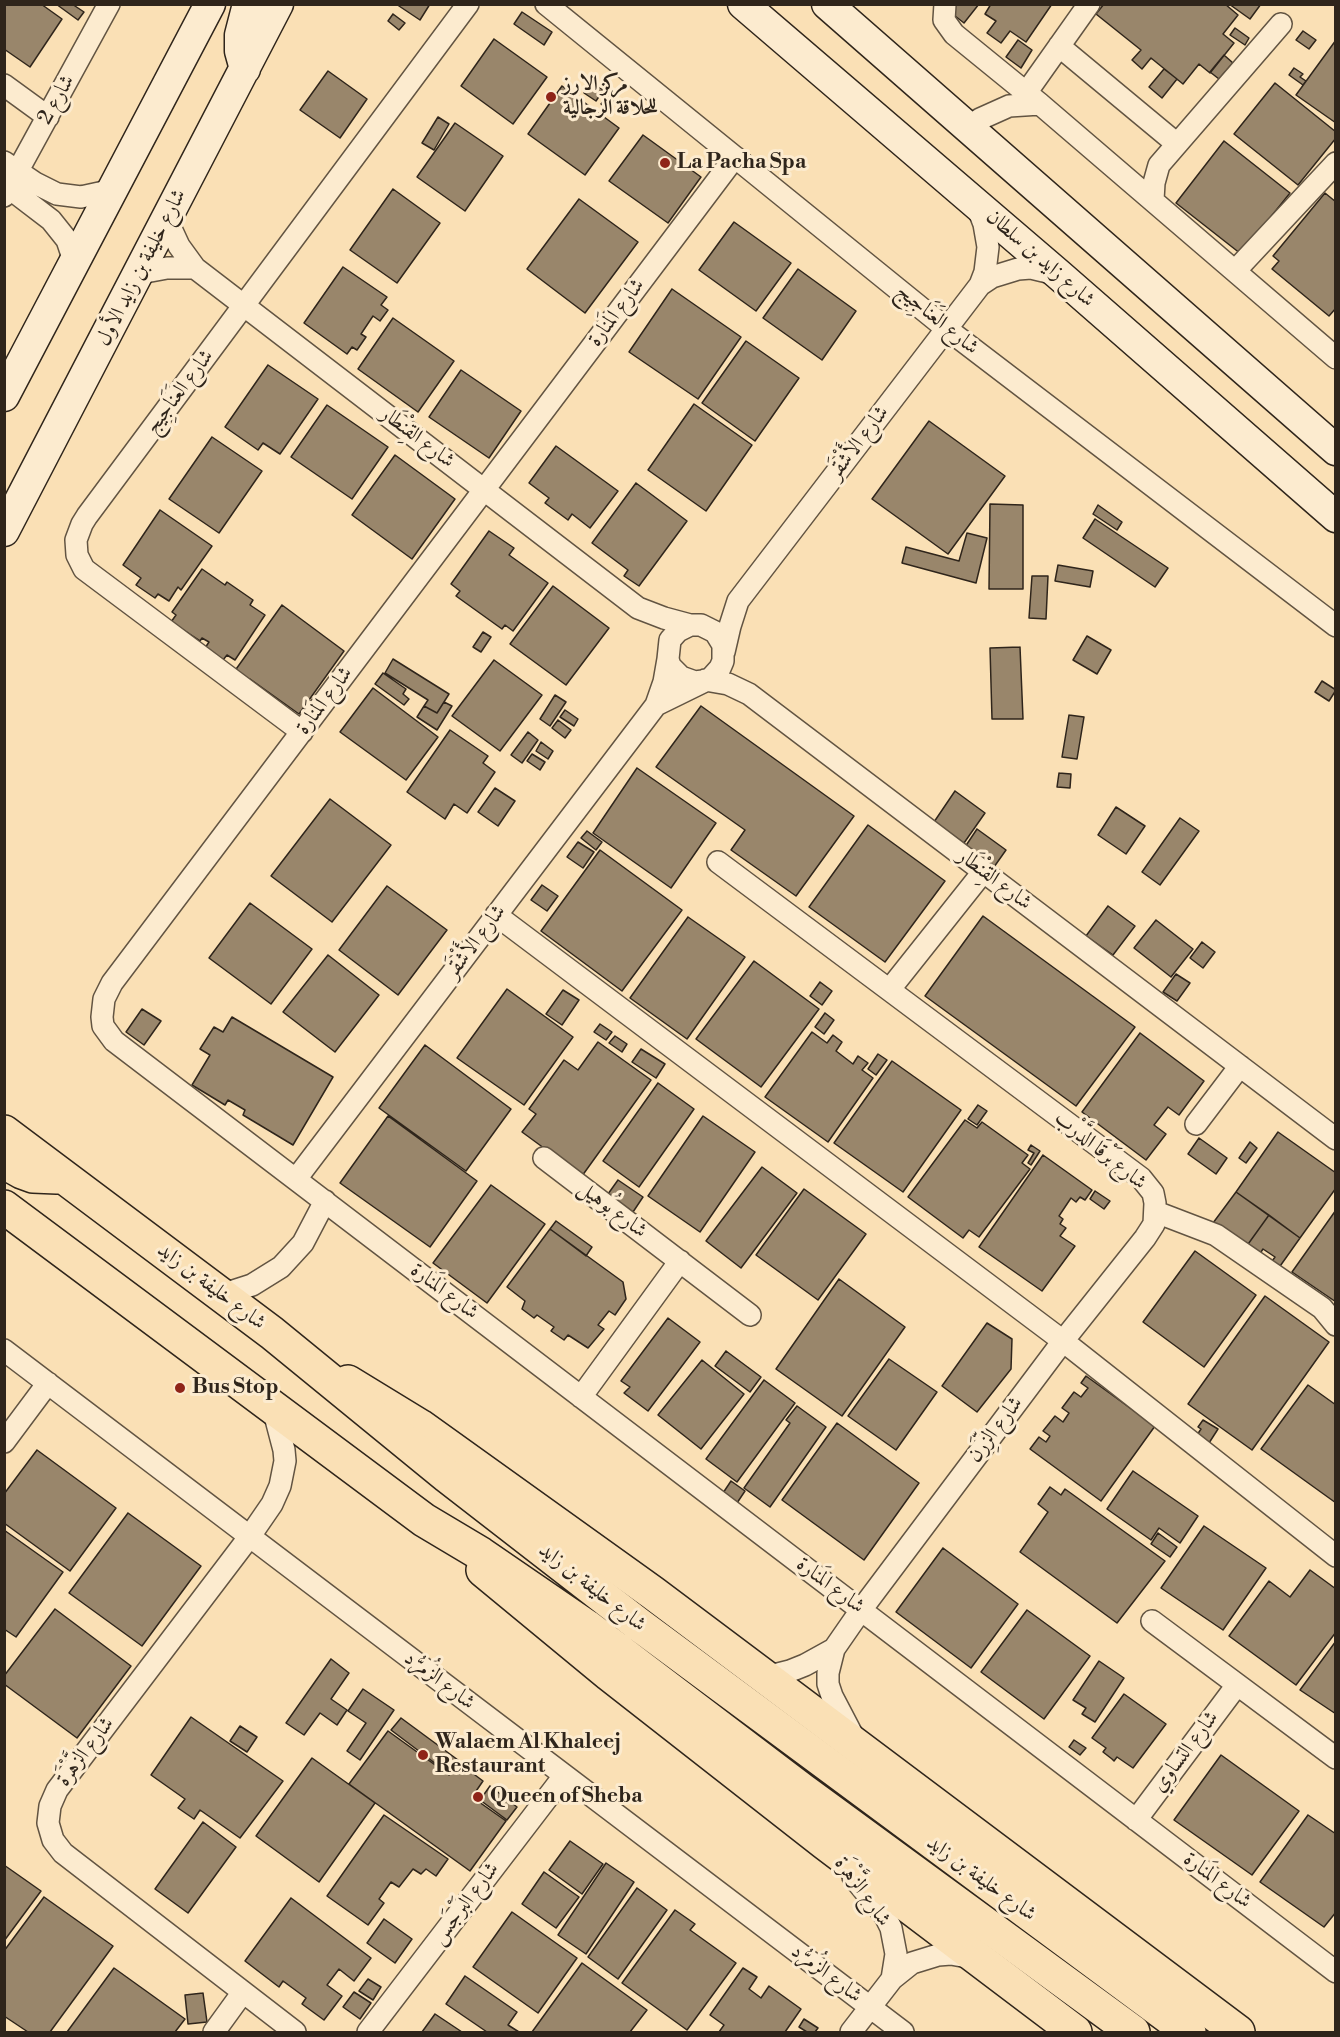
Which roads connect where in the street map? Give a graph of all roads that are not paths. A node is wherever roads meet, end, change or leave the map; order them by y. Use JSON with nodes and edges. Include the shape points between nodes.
{"nodes":[{"id":1,"x":109,"y":4,"type":"edge"},
{"id":2,"x":210,"y":4,"type":"edge"},
{"id":3,"x":248,"y":4,"type":"edge"},
{"id":4,"x":278,"y":4,"type":"edge"},
{"id":5,"x":468,"y":4,"type":"edge"},
{"id":6,"x":546,"y":4,"type":"edge"},
{"id":7,"x":743,"y":4,"type":"edge"},
{"id":8,"x":827,"y":4,"type":"edge"},
{"id":9,"x":945,"y":4,"type":"edge"},
{"id":10,"x":1089,"y":4,"type":"edge"},
{"id":11,"x":1281,"y":24,"type":"dead end"},
{"id":12,"x":1059,"y":46,"type":"junction"},
{"id":13,"x":245,"y":69,"type":"junction"},
{"id":14,"x":4,"y":85,"type":"edge"},
{"id":15,"x":1033,"y":98,"type":"junction"},
{"id":16,"x":48,"y":117,"type":"junction"},
{"id":17,"x":968,"y":129,"type":"junction"},
{"id":18,"x":1178,"y":144,"type":"junction"},
{"id":19,"x":735,"y":157,"type":"junction"},
{"id":20,"x":1335,"y":163,"type":"edge"},
{"id":21,"x":1159,"y":165,"type":"junction"},
{"id":22,"x":1123,"y":175,"type":"junction"},
{"id":23,"x":8,"y":180,"type":"edge"},
{"id":24,"x":116,"y":187,"type":"junction"},
{"id":25,"x":1153,"y":200,"type":"junction"},
{"id":26,"x":975,"y":203,"type":"junction"},
{"id":27,"x":167,"y":220,"type":"junction"},
{"id":28,"x":75,"y":264,"type":"junction"},
{"id":29,"x":195,"y":268,"type":"junction"},
{"id":30,"x":1235,"y":272,"type":"junction"},
{"id":31,"x":140,"y":273,"type":"junction"},
{"id":32,"x":1058,"y":274,"type":"junction"},
{"id":33,"x":980,"y":285,"type":"junction"},
{"id":34,"x":244,"y":306,"type":"junction"},
{"id":35,"x":947,"y":328,"type":"junction"},
{"id":36,"x":1335,"y":358,"type":"edge"},
{"id":37,"x":4,"y":396,"type":"edge"},
{"id":38,"x":1335,"y":450,"type":"edge"},
{"id":39,"x":484,"y":489,"type":"junction"},
{"id":40,"x":1335,"y":517,"type":"edge"},
{"id":41,"x":4,"y":531,"type":"edge"},
{"id":42,"x":738,"y":601,"type":"junction"},
{"id":43,"x":638,"y":608,"type":"junction"},
{"id":44,"x":692,"y":625,"type":"junction"},
{"id":45,"x":1335,"y":626,"type":"edge"},
{"id":46,"x":724,"y":654,"type":"junction"},
{"id":47,"x":668,"y":656,"type":"junction"},
{"id":48,"x":704,"y":681,"type":"junction"},
{"id":49,"x":749,"y":694,"type":"junction"},
{"id":50,"x":656,"y":705,"type":"junction"},
{"id":51,"x":302,"y":732,"type":"junction"},
{"id":52,"x":718,"y":862,"type":"dead end"},
{"id":53,"x":983,"y":872,"type":"junction"},
{"id":54,"x":496,"y":915,"type":"junction"},
{"id":55,"x":890,"y":989,"type":"junction"},
{"id":56,"x":1240,"y":1066,"type":"junction"},
{"id":57,"x":1196,"y":1124,"type":"dead end"},
{"id":58,"x":1335,"y":1139,"type":"edge"},
{"id":59,"x":9,"y":1141,"type":"edge"},
{"id":60,"x":544,"y":1158,"type":"dead end"},
{"id":61,"x":296,"y":1179,"type":"junction"},
{"id":62,"x":325,"y":1201,"type":"junction"},
{"id":63,"x":4,"y":1208,"type":"edge"},
{"id":64,"x":1156,"y":1212,"type":"junction"},
{"id":65,"x":680,"y":1261,"type":"junction"},
{"id":66,"x":221,"y":1294,"type":"junction"},
{"id":67,"x":750,"y":1315,"type":"dead end"},
{"id":68,"x":1335,"y":1325,"type":"edge"},
{"id":69,"x":272,"y":1333,"type":"junction"},
{"id":70,"x":1063,"y":1341,"type":"junction"},
{"id":71,"x":4,"y":1350,"type":"edge"},
{"id":72,"x":48,"y":1383,"type":"junction"},
{"id":73,"x":581,"y":1397,"type":"junction"},
{"id":74,"x":273,"y":1408,"type":"junction"},
{"id":75,"x":4,"y":1442,"type":"edge"},
{"id":76,"x":424,"y":1520,"type":"junction"},
{"id":77,"x":250,"y":1536,"type":"junction"},
{"id":78,"x":1335,"y":1556,"type":"edge"},
{"id":79,"x":861,"y":1610,"type":"junction"},
{"id":80,"x":1152,"y":1621,"type":"dead end"},
{"id":81,"x":834,"y":1649,"type":"junction"},
{"id":82,"x":760,"y":1675,"type":"junction"},
{"id":83,"x":1237,"y":1684,"type":"junction"},
{"id":84,"x":857,"y":1747,"type":"junction"},
{"id":85,"x":1335,"y":1758,"type":"edge"},
{"id":86,"x":564,"y":1776,"type":"junction"},
{"id":87,"x":1136,"y":1820,"type":"junction"},
{"id":88,"x":825,"y":1843,"type":"junction"},
{"id":89,"x":977,"y":1960,"type":"junction"},
{"id":90,"x":1335,"y":1972,"type":"edge"},
{"id":91,"x":892,"y":1979,"type":"junction"},
{"id":92,"x":243,"y":1992,"type":"junction"},
{"id":93,"x":870,"y":2007,"type":"junction"},
{"id":94,"x":214,"y":2032,"type":"edge"},
{"id":95,"x":295,"y":2032,"type":"edge"},
{"id":96,"x":368,"y":2032,"type":"edge"},
{"id":97,"x":852,"y":2032,"type":"edge"},
{"id":98,"x":903,"y":2032,"type":"edge"},
{"id":99,"x":1075,"y":2032,"type":"edge"},
{"id":100,"x":1133,"y":2032,"type":"edge"},
{"id":101,"x":1188,"y":2032,"type":"edge"},
{"id":102,"x":1238,"y":2032,"type":"edge"}],
"edges":[{"from":1,"to":16,"type":"street","name":"شارع 2"},
{"from":2,"to":24,"type":"main road"},
{"from":3,"to":13,"type":"main road","via":[[240,34]]},
{"from":4,"to":13,"type":"main road","name":"شارع خليفة بن زايد الأول"},
{"from":5,"to":34,"type":"street","name":"شارع العَنَاجِيج"},
{"from":6,"to":19,"type":"street","name":"شارع العَنَاجِيج"},
{"from":7,"to":26,"type":"main road","name":"شارع زايد بن سلطان"},
{"from":8,"to":17,"type":"main road"},
{"from":9,"to":15,"type":"street","via":[[944,20],[954,34]]},
{"from":10,"to":12,"type":"street"},
{"from":11,"to":18,"type":"street"},
{"from":12,"to":15,"type":"street"},
{"from":12,"to":18,"type":"street"},
{"from":13,"to":27,"type":"main road","name":"شارع خليفة بن زايد الأول"},
{"from":14,"to":16,"type":"street"},
{"from":15,"to":17,"type":"street","via":[[980,119]]},
{"from":15,"to":22,"type":"street"},
{"from":16,"to":23,"type":"street","name":"شارع 2"},
{"from":17,"to":38,"type":"main road"},
{"from":18,"to":21,"type":"street"},
{"from":19,"to":35,"type":"street","name":"شارع العَنَاجِيج"},
{"from":19,"to":39,"type":"street","name":"شارع المَنارة"},
{"from":20,"to":30,"type":"street"},
{"from":21,"to":22,"type":"street","via":[[1142,173]]},
{"from":21,"to":25,"type":"street"},
{"from":22,"to":25,"type":"street"},
{"from":23,"to":24,"type":"street","via":[[69,196],[93,195]]},
{"from":23,"to":28,"type":"street","via":[[67,240]]},
{"from":24,"to":28,"type":"main road"},
{"from":25,"to":30,"type":"street"},
{"from":26,"to":32,"type":"main road","name":"شارع زايد بن سلطان"},
{"from":26,"to":33,"type":"street","name":"شارع الأَشْقَر","via":[[988,247]]},
{"from":27,"to":29,"type":"street","name":"شارع القِنْطَار"},
{"from":27,"to":31,"type":"main road","name":"شارع خليفة بن زايد الأول"},
{"from":28,"to":37,"type":"main road"},
{"from":29,"to":31,"type":"street"},
{"from":29,"to":34,"type":"street","name":"شارع القِنْطَار"},
{"from":30,"to":36,"type":"street"},
{"from":31,"to":41,"type":"main road","name":"شارع خليفة بن زايد الأول"},
{"from":32,"to":33,"type":"street","name":"شارع الأَشْقَر","via":[[1018,269]]},
{"from":32,"to":40,"type":"main road","name":"شارع زايد بن سلطان"},
{"from":33,"to":35,"type":"street","name":"شارع الأَشْقَر"},
{"from":34,"to":39,"type":"street","name":"شارع القِنْطَار"},
{"from":34,"to":51,"type":"street","name":"شارع العَنَاجِيج","via":[[87,516],[76,548],[84,569]]},
{"from":35,"to":42,"type":"street","name":"شارع الأَشْقَر"},
{"from":35,"to":45,"type":"street","name":"شارع العَنَاجِيج"},
{"from":39,"to":43,"type":"street","name":"شارع القِنْطَار"},
{"from":39,"to":51,"type":"street","name":"شارع المَنارة"},
{"from":42,"to":44,"type":"street","name":"شارع الأَشْقَر"},
{"from":42,"to":46,"type":"street","name":"شارع الأَشْقَر"},
{"from":43,"to":44,"type":"street","name":"شارع القِنْطَار"},
{"from":43,"to":47,"type":"street","name":"شارع القِنْطَار"},
{"from":44,"to":46,"type":"street","via":[[715,632]]},
{"from":44,"to":47,"type":"street","via":[[670,640]]},
{"from":46,"to":48,"type":"street","via":[[720,668]]},
{"from":46,"to":49,"type":"street","name":"شارع القِنْطَار"},
{"from":47,"to":48,"type":"street","via":[[681,677]]},
{"from":47,"to":50,"type":"street","name":"شارع الأَشْقَر"},
{"from":48,"to":49,"type":"street","name":"شارع القِنْطَار","via":[[728,684]]},
{"from":48,"to":50,"type":"street","name":"شارع الأَشْقَر"},
{"from":49,"to":53,"type":"street","name":"شارع القِنْطَار"},
{"from":50,"to":54,"type":"street","name":"شارع الأَشْقَر"},
{"from":51,"to":61,"type":"street","name":"شارع المَنارة","via":[[112,983],[104,999],[102,1017],[103,1026],[114,1041]]},
{"from":52,"to":55,"type":"street","name":"شارع بَرْقَا الدَّرْب"},
{"from":53,"to":55,"type":"street"},
{"from":53,"to":56,"type":"street","name":"شارع القِنْطَار"},
{"from":54,"to":61,"type":"street","name":"شارع الأَشْقَر"},
{"from":54,"to":70,"type":"street"},
{"from":55,"to":64,"type":"street","name":"شارع بَرْقَا الدَّرْب","via":[[1141,1178],[1153,1193]]},
{"from":56,"to":57,"type":"street"},
{"from":56,"to":58,"type":"street","name":"شارع القِنْطَار"},
{"from":59,"to":66,"type":"main road","name":"شارع خليفة بن زايد","via":[[22,1172],[62,1176]]},
{"from":60,"to":65,"type":"street","name":"شارع بُوهيل"},
{"from":61,"to":62,"type":"street","name":"شارع المَنارة"},
{"from":62,"to":66,"type":"street","via":[[303,1243],[281,1267],[252,1285]]},
{"from":62,"to":73,"type":"street","name":"شارع المَنارة"},
{"from":63,"to":74,"type":"main road","name":"شارع خليفة بن زايد"},
{"from":64,"to":68,"type":"street","name":"شارع بَرْقَا الدَّرْب","via":[[1216,1235],[1322,1308]]},
{"from":64,"to":70,"type":"street","name":"شارع الزِّرَن","via":[[1145,1238]]},
{"from":65,"to":67,"type":"street","name":"شارع بُوهيل"},
{"from":65,"to":73,"type":"street"},
{"from":66,"to":69,"type":"main road","name":"شارع خليفة بن زايد"},
{"from":69,"to":82,"type":"main road","via":[[420,1426]]},
{"from":69,"to":101,"type":"main road","name":"شارع خليفة بن زايد","via":[[430,1463],[638,1624]]},
{"from":70,"to":78,"type":"street"},
{"from":70,"to":79,"type":"street","name":"شارع الزِّرَن"},
{"from":71,"to":72,"type":"street","name":"شارع الزُمرُّد"},
{"from":72,"to":75,"type":"street"},
{"from":72,"to":77,"type":"street","name":"شارع الزُمرُّد"},
{"from":73,"to":79,"type":"street","name":"شارع المَنارة"},
{"from":74,"to":76,"type":"main road","name":"شارع خليفة بن زايد"},
{"from":74,"to":77,"type":"street","name":"شارع الزَّهْرَة","via":[[284,1450],[283,1475],[272,1504]]},
{"from":76,"to":88,"type":"main road","via":[[577,1648]]},
{"from":76,"to":100,"type":"main road","name":"شارع خليفة بن زايد","via":[[586,1626],[811,1797]]},
{"from":77,"to":86,"type":"street","name":"شارع الزُمرُّد"},
{"from":77,"to":92,"type":"street","name":"شارع الزَّهْرَة","via":[[57,1790],[48,1823],[53,1840],[63,1853]]},
{"from":79,"to":81,"type":"street","name":"شارع الزِّرَن"},
{"from":79,"to":87,"type":"street","name":"شارع المَنارة"},
{"from":80,"to":83,"type":"street"},
{"from":81,"to":82,"type":"street","name":"شارع الزِّرَن","via":[[790,1671]]},
{"from":81,"to":84,"type":"street","name":"شارع الزِّرَن","via":[[828,1684]]},
{"from":82,"to":84,"type":"main road"},
{"from":83,"to":85,"type":"street"},
{"from":83,"to":87,"type":"street","name":"شارع التساوي"},
{"from":84,"to":102,"type":"main road"},
{"from":86,"to":93,"type":"street","name":"شارع الزُمرُّد"},
{"from":86,"to":96,"type":"street","name":"شارع البَرْجَس"},
{"from":87,"to":90,"type":"street","name":"شارع المَنارة"},
{"from":88,"to":89,"type":"main road"},
{"from":88,"to":91,"type":"street","name":"شارع الزَّهْرَة","via":[[891,1928],[896,1954]]},
{"from":89,"to":91,"type":"street","via":[[938,1955],[912,1962]]},
{"from":89,"to":99,"type":"main road"},
{"from":91,"to":93,"type":"street"},
{"from":92,"to":94,"type":"street"},
{"from":92,"to":95,"type":"street","name":"شارع الزَّهْرَة"},
{"from":93,"to":97,"type":"street"},
{"from":93,"to":98,"type":"street","name":"شارع الزُمرُّد"}]}
